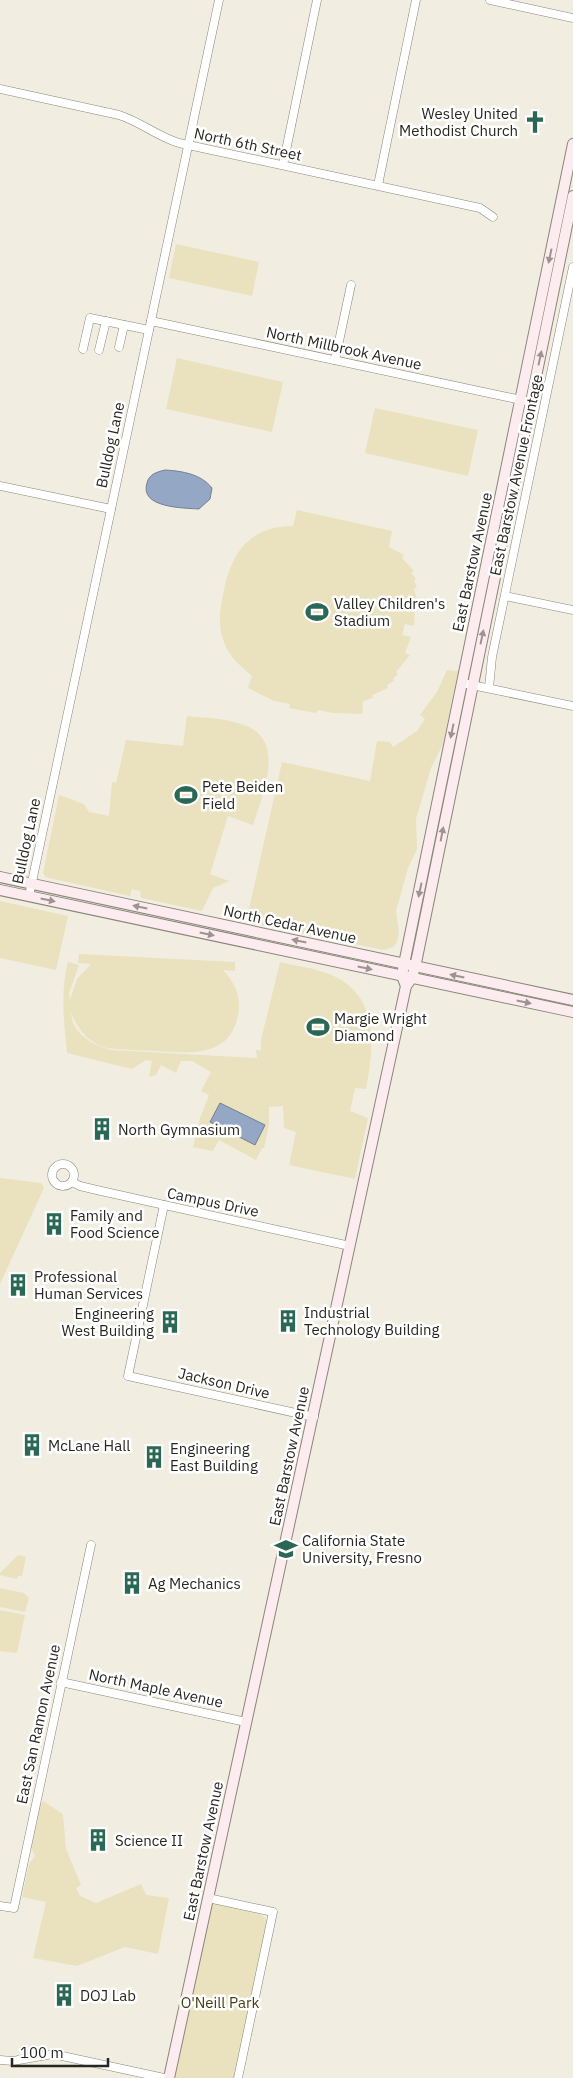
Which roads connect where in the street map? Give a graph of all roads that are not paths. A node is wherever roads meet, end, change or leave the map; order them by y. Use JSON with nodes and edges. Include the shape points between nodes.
{"nodes":[{"id":1,"x":219,"y":0,"type":"edge"},
{"id":2,"x":317,"y":0,"type":"edge"},
{"id":3,"x":416,"y":0,"type":"edge"},
{"id":4,"x":490,"y":0,"type":"edge"},
{"id":5,"x":573,"y":18,"type":"edge"},
{"id":6,"x":0,"y":89,"type":"edge"},
{"id":7,"x":573,"y":144,"type":"edge"},
{"id":8,"x":188,"y":145,"type":"junction"},
{"id":9,"x":283,"y":165,"type":"junction"},
{"id":10,"x":378,"y":185,"type":"junction"},
{"id":11,"x":573,"y":196,"type":"edge"},
{"id":12,"x":568,"y":211,"type":"edge"},
{"id":13,"x":493,"y":217,"type":"dead end"},
{"id":14,"x":573,"y":268,"type":"edge"},
{"id":15,"x":351,"y":285,"type":"dead end"},
{"id":16,"x":106,"y":321,"type":"junction"},
{"id":17,"x":151,"y":321,"type":"junction"},
{"id":18,"x":124,"y":325,"type":"junction"},
{"id":19,"x":149,"y":330,"type":"junction"},
{"id":20,"x":119,"y":347,"type":"dead end"},
{"id":21,"x":83,"y":349,"type":"dead end"},
{"id":22,"x":99,"y":350,"type":"dead end"},
{"id":23,"x":335,"y":360,"type":"junction"},
{"id":24,"x":526,"y":400,"type":"junction"},
{"id":25,"x":0,"y":486,"type":"edge"},
{"id":26,"x":111,"y":509,"type":"junction"},
{"id":27,"x":505,"y":596,"type":"junction"},
{"id":28,"x":573,"y":610,"type":"edge"},
{"id":29,"x":468,"y":684,"type":"junction"},
{"id":30,"x":489,"y":688,"type":"junction"},
{"id":31,"x":573,"y":706,"type":"edge"},
{"id":32,"x":0,"y":877,"type":"edge"},
{"id":33,"x":31,"y":884,"type":"junction"},
{"id":34,"x":0,"y":890,"type":"edge"},
{"id":35,"x":29,"y":896,"type":"junction"},
{"id":36,"x":404,"y":964,"type":"junction"},
{"id":37,"x":415,"y":967,"type":"junction"},
{"id":38,"x":402,"y":976,"type":"junction"},
{"id":39,"x":409,"y":982,"type":"junction"},
{"id":40,"x":573,"y":1000,"type":"edge"},
{"id":41,"x":573,"y":1012,"type":"edge"},
{"id":42,"x":72,"y":1182,"type":"dead end"},
{"id":43,"x":164,"y":1205,"type":"junction"},
{"id":44,"x":350,"y":1246,"type":"junction"},
{"id":45,"x":314,"y":1417,"type":"junction"},
{"id":46,"x":91,"y":1545,"type":"dead end"},
{"id":47,"x":61,"y":1682,"type":"junction"},
{"id":48,"x":246,"y":1722,"type":"junction"},
{"id":49,"x":208,"y":1898,"type":"junction"},
{"id":50,"x":0,"y":1906,"type":"edge"},
{"id":51,"x":0,"y":2060,"type":"edge"},
{"id":52,"x":164,"y":2078,"type":"edge"},
{"id":53,"x":169,"y":2078,"type":"edge"},
{"id":54,"x":238,"y":2078,"type":"edge"}],
"edges":[{"from":1,"to":8,"type":"street","name":"Bulldog Lane"},
{"from":2,"to":9,"type":"street"},
{"from":3,"to":10,"type":"street"},
{"from":4,"to":5,"type":"street"},
{"from":6,"to":8,"type":"street","name":"North 6th Street","via":[[119,115],[142,123],[172,141]]},
{"from":7,"to":12,"type":"main road","name":"East Barstow Avenue"},
{"from":8,"to":9,"type":"street","name":"North 6th Street"},
{"from":8,"to":17,"type":"street","name":"Bulldog Lane"},
{"from":9,"to":10,"type":"street","name":"North 6th Street"},
{"from":10,"to":13,"type":"street","name":"North 6th Street","via":[[480,208]]},
{"from":11,"to":12,"type":"main road","name":"East Barstow Avenue"},
{"from":12,"to":24,"type":"main road","name":"East Barstow Avenue"},
{"from":14,"to":27,"type":"street","name":"East Barstow Avenue Frontage"},
{"from":15,"to":23,"type":"street"},
{"from":16,"to":18,"type":"street"},
{"from":16,"to":21,"type":"street","via":[[90,318]]},
{"from":16,"to":22,"type":"street"},
{"from":17,"to":19,"type":"street","name":"Bulldog Lane"},
{"from":17,"to":23,"type":"street","name":"North Millbrook Avenue"},
{"from":18,"to":19,"type":"street"},
{"from":18,"to":20,"type":"street"},
{"from":19,"to":26,"type":"street","name":"Bulldog Lane"},
{"from":23,"to":24,"type":"street","name":"North Millbrook Avenue"},
{"from":24,"to":29,"type":"main road","name":"East Barstow Avenue"},
{"from":25,"to":26,"type":"street"},
{"from":26,"to":33,"type":"street","name":"Bulldog Lane"},
{"from":27,"to":28,"type":"street"},
{"from":27,"to":30,"type":"street","name":"East Barstow Avenue Frontage"},
{"from":29,"to":30,"type":"street"},
{"from":29,"to":36,"type":"main road","name":"East Barstow Avenue","one_way":true},
{"from":37,"to":29,"type":"main road","name":"East Barstow Avenue","one_way":true},
{"from":30,"to":31,"type":"street"},
{"from":32,"to":33,"type":"main road","name":"North Cedar Avenue"},
{"from":33,"to":35,"type":"street","name":"Bulldog Lane"},
{"from":36,"to":33,"type":"main road","name":"North Cedar Avenue","one_way":true},
{"from":34,"to":35,"type":"main road","name":"North Cedar Avenue"},
{"from":35,"to":38,"type":"main road","name":"North Cedar Avenue","one_way":true},
{"from":36,"to":37,"type":"main road","name":"North Cedar Avenue"},
{"from":36,"to":38,"type":"main road","name":"East Barstow Avenue"},
{"from":37,"to":39,"type":"main road","name":"East Barstow Avenue"},
{"from":40,"to":37,"type":"main road","name":"North Cedar Avenue","one_way":true},
{"from":38,"to":39,"type":"main road"},
{"from":39,"to":41,"type":"main road","one_way":true},
{"from":39,"to":44,"type":"main road","name":"East Barstow Avenue"},
{"from":42,"to":43,"type":"street","name":"Campus Drive"},
{"from":43,"to":44,"type":"street","name":"Campus Drive"},
{"from":43,"to":45,"type":"street","name":"Jackson Drive","via":[[128,1376]]},
{"from":44,"to":45,"type":"main road","name":"East Barstow Avenue"},
{"from":45,"to":48,"type":"main road","name":"East Barstow Avenue"},
{"from":46,"to":47,"type":"street","name":"East San Ramon Avenue"},
{"from":47,"to":48,"type":"street","name":"North Maple Avenue"},
{"from":47,"to":50,"type":"street","name":"East San Ramon Avenue","via":[[14,1908]]},
{"from":48,"to":49,"type":"main road","name":"East Barstow Avenue"},
{"from":49,"to":53,"type":"main road","name":"East Barstow Avenue"},
{"from":49,"to":54,"type":"street","via":[[274,1912]]},
{"from":51,"to":52,"type":"street","via":[[53,2054]]}]}
